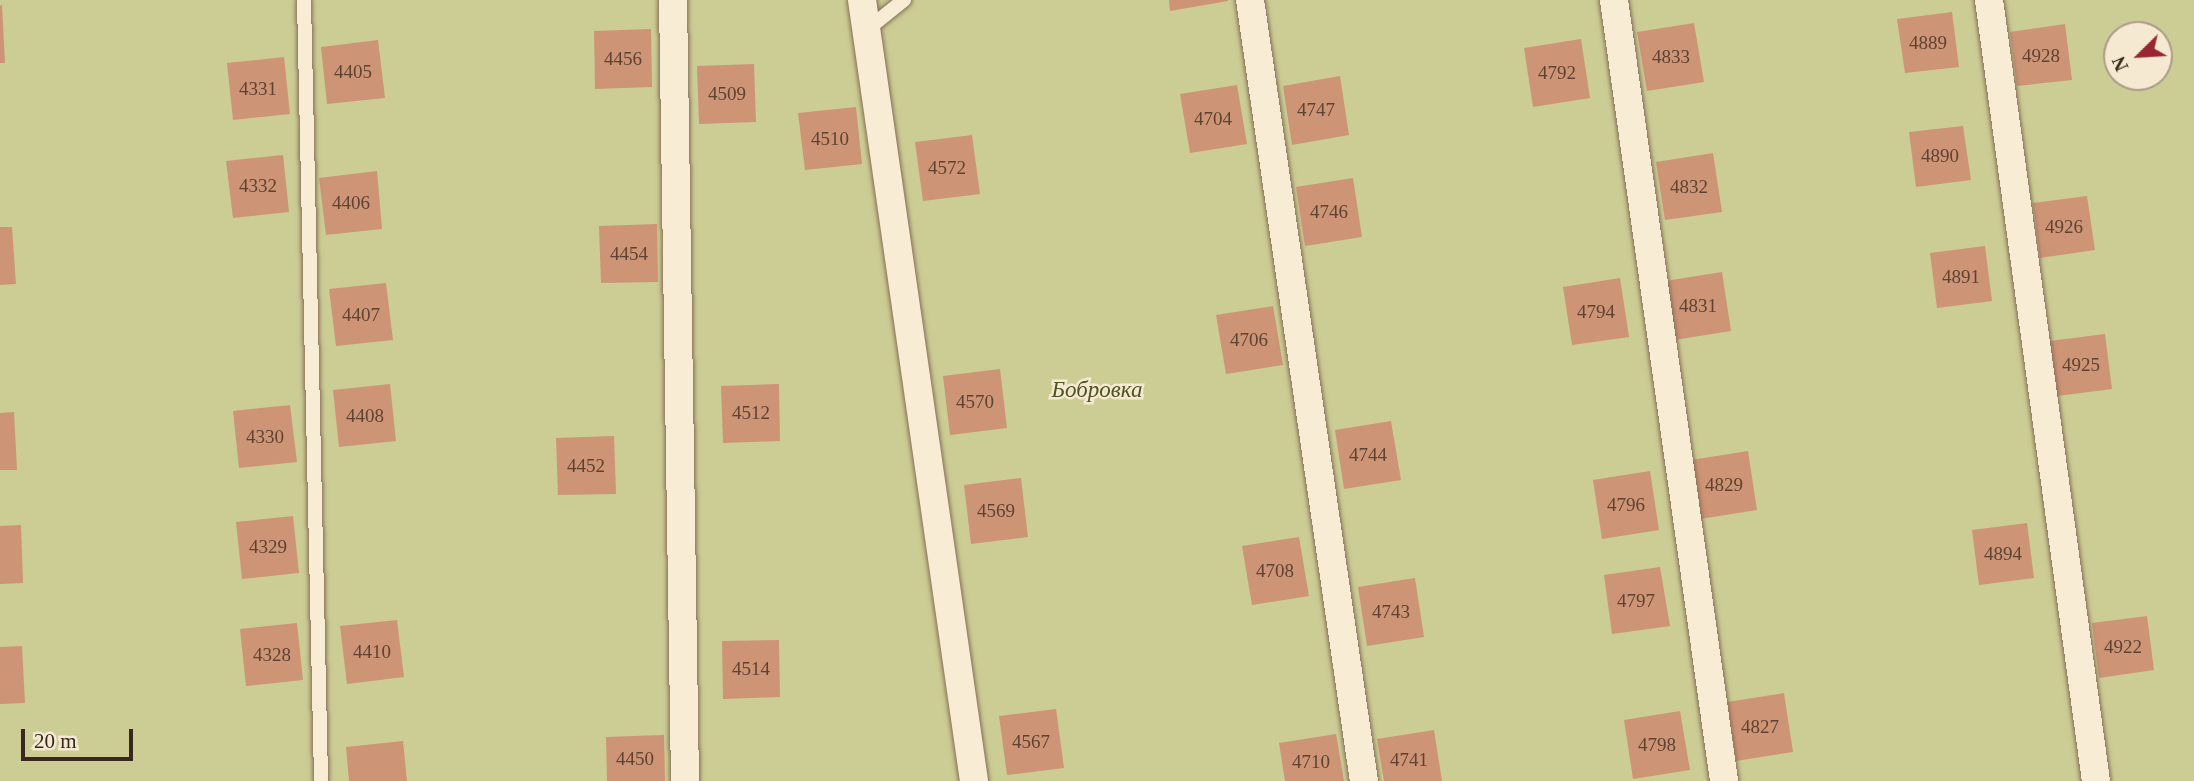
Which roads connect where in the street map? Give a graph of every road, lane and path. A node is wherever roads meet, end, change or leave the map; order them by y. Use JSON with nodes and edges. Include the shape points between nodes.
{"nodes":[{"id":1,"x":304,"y":0,"type":"edge"},
{"id":2,"x":673,"y":0,"type":"edge"},
{"id":3,"x":862,"y":0,"type":"edge"},
{"id":4,"x":904,"y":0,"type":"edge"},
{"id":5,"x":1250,"y":0,"type":"edge"},
{"id":6,"x":1614,"y":0,"type":"edge"},
{"id":7,"x":1989,"y":0,"type":"edge"},
{"id":8,"x":869,"y":28,"type":"junction"},
{"id":9,"x":321,"y":781,"type":"edge"},
{"id":10,"x":685,"y":781,"type":"edge"},
{"id":11,"x":974,"y":781,"type":"edge"},
{"id":12,"x":1364,"y":781,"type":"edge"},
{"id":13,"x":1724,"y":781,"type":"edge"},
{"id":14,"x":2096,"y":781,"type":"edge"}],
"edges":[{"from":1,"to":9,"type":"lane"},
{"from":2,"to":10,"type":"street"},
{"from":3,"to":8,"type":"street"},
{"from":4,"to":8,"type":"lane"},
{"from":5,"to":12,"type":"street"},
{"from":6,"to":13,"type":"street"},
{"from":7,"to":14,"type":"street"},
{"from":8,"to":11,"type":"street"}]}
